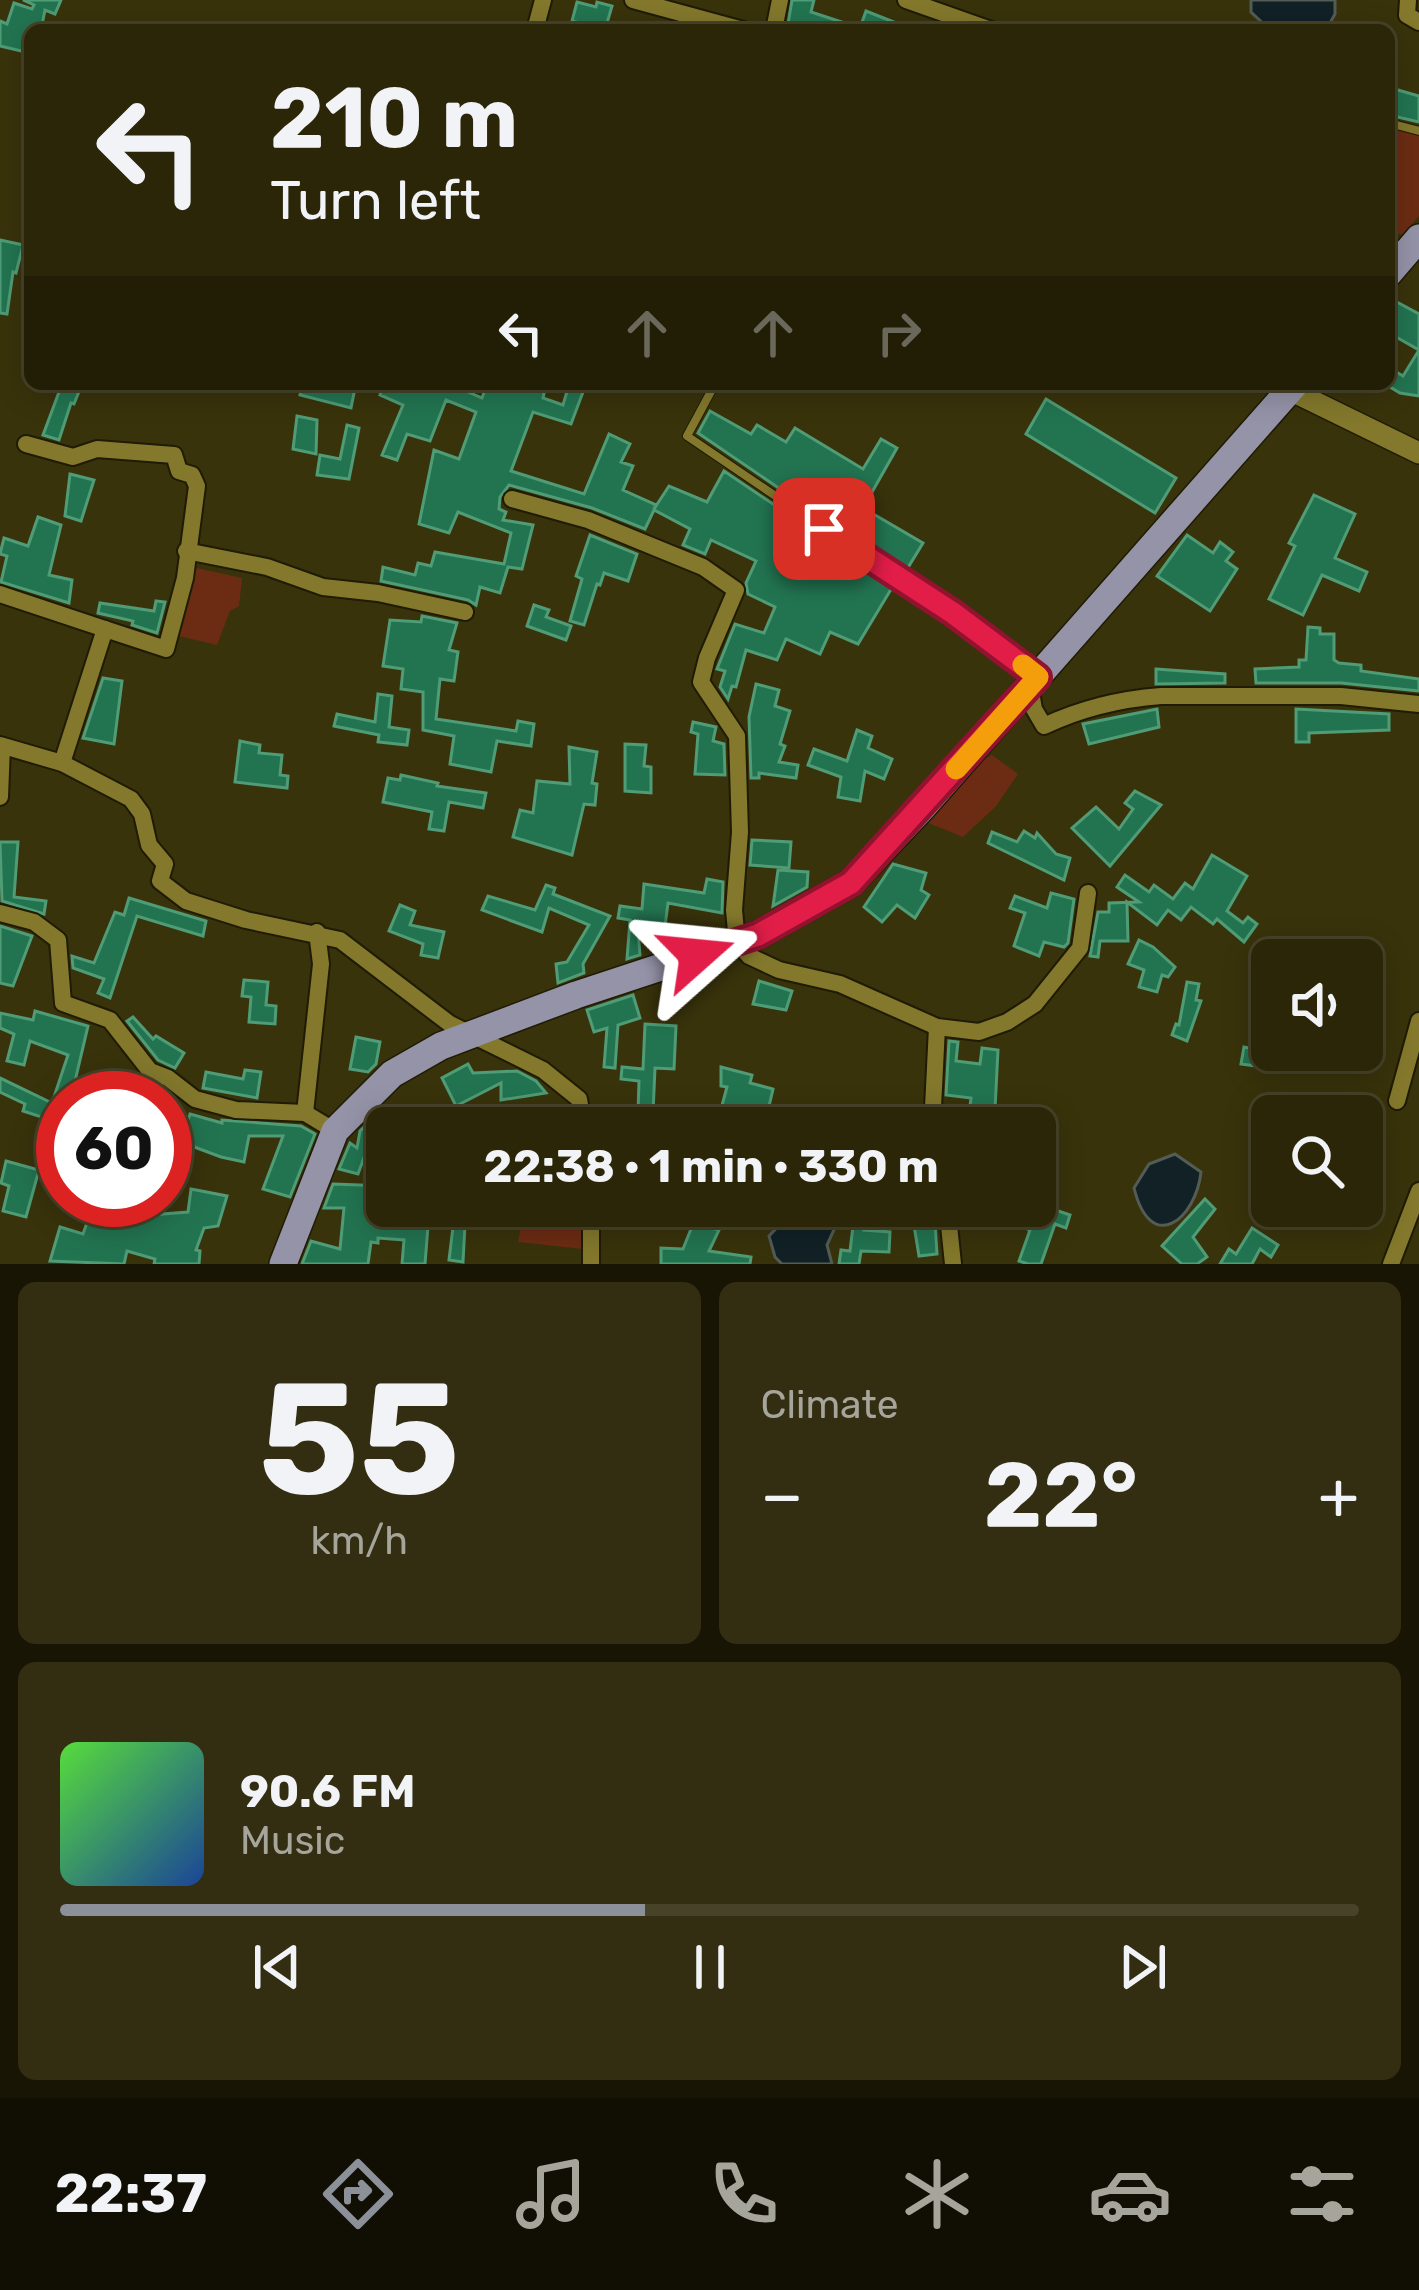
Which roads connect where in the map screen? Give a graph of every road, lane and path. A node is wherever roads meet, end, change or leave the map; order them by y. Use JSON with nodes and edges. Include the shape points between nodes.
{"nodes":[{"id":1,"x":634,"y":0,"type":"edge"},
{"id":2,"x":906,"y":0,"type":"edge"},
{"id":3,"x":1408,"y":0,"type":"edge"},
{"id":4,"x":1419,"y":22,"type":"edge"},
{"id":5,"x":721,"y":24,"type":"edge"},
{"id":6,"x":975,"y":24,"type":"edge"},
{"id":7,"x":1419,"y":238,"type":"edge"},
{"id":8,"x":1395,"y":266,"type":"edge"},
{"id":9,"x":712,"y":390,"type":"edge"},
{"id":10,"x":1289,"y":390,"type":"edge"},
{"id":11,"x":1298,"y":390,"type":"edge"},
{"id":12,"x":26,"y":444,"type":"dead end"},
{"id":13,"x":1419,"y":453,"type":"edge"},
{"id":14,"x":512,"y":499,"type":"dead end"},
{"id":15,"x":186,"y":551,"type":"junction"},
{"id":16,"x":0,"y":594,"type":"edge"},
{"id":17,"x":465,"y":612,"type":"dead end"},
{"id":18,"x":105,"y":629,"type":"junction"},
{"id":19,"x":1034,"y":681,"type":"junction"},
{"id":20,"x":1419,"y":704,"type":"edge"},
{"id":21,"x":1,"y":746,"type":"edge"},
{"id":22,"x":62,"y":763,"type":"junction"},
{"id":23,"x":0,"y":797,"type":"edge"},
{"id":24,"x":1088,"y":893,"type":"dead end"},
{"id":25,"x":0,"y":913,"type":"edge"},
{"id":26,"x":317,"y":932,"type":"junction"},
{"id":27,"x":737,"y":942,"type":"junction"},
{"id":28,"x":1419,"y":1021,"type":"edge"},
{"id":29,"x":937,"y":1028,"type":"junction"},
{"id":30,"x":472,"y":1034,"type":"junction"},
{"id":31,"x":1397,"y":1100,"type":"dead end"},
{"id":32,"x":580,"y":1107,"type":"edge"},
{"id":33,"x":933,"y":1107,"type":"edge"},
{"id":34,"x":305,"y":1113,"type":"junction"},
{"id":35,"x":335,"y":1131,"type":"junction"},
{"id":36,"x":1419,"y":1191,"type":"edge"},
{"id":37,"x":591,"y":1227,"type":"edge"},
{"id":38,"x":949,"y":1227,"type":"edge"},
{"id":39,"x":284,"y":1264,"type":"edge"},
{"id":40,"x":591,"y":1264,"type":"edge"},
{"id":41,"x":953,"y":1264,"type":"edge"},
{"id":42,"x":1391,"y":1264,"type":"edge"}],
"edges":[{"from":1,"to":5,"type":"street"},
{"from":2,"to":6,"type":"street"},
{"from":3,"to":4,"type":"street","via":[[1407,15]]},
{"from":7,"to":8,"type":"main road"},
{"from":9,"to":19,"type":"lane","via":[[687,436],[953,613]]},
{"from":10,"to":19,"type":"main road"},
{"from":11,"to":13,"type":"street"},
{"from":12,"to":15,"type":"street","via":[[73,457],[97,449],[174,455],[197,486]]},
{"from":14,"to":27,"type":"street","via":[[588,520],[703,567],[736,590],[701,682],[737,736]]},
{"from":15,"to":17,"type":"street"},
{"from":15,"to":18,"type":"street","via":[[166,649]]},
{"from":16,"to":18,"type":"street"},
{"from":18,"to":22,"type":"street"},
{"from":19,"to":20,"type":"street","via":[[1034,709],[1044,726],[1161,696]]},
{"from":19,"to":27,"type":"main road","via":[[851,883]]},
{"from":21,"to":22,"type":"street"},
{"from":21,"to":23,"type":"street"},
{"from":22,"to":26,"type":"street","via":[[131,799],[165,864],[160,881],[186,902]]},
{"from":24,"to":29,"type":"street","via":[[1080,948],[1035,1004],[979,1032]]},
{"from":25,"to":34,"type":"street","via":[[34,922],[58,940],[63,1003],[110,1020],[150,1071],[208,1103]]},
{"from":26,"to":30,"type":"street","via":[[350,946]]},
{"from":26,"to":34,"type":"street","via":[[321,964]]},
{"from":27,"to":29,"type":"street","via":[[779,970],[840,983]]},
{"from":27,"to":30,"type":"main road"},
{"from":28,"to":31,"type":"street"},
{"from":29,"to":33,"type":"street"},
{"from":30,"to":32,"type":"street","via":[[543,1070]]},
{"from":30,"to":35,"type":"main road","via":[[392,1073]]},
{"from":34,"to":35,"type":"street"},
{"from":35,"to":39,"type":"main road"},
{"from":36,"to":42,"type":"street"},
{"from":37,"to":40,"type":"street"},
{"from":38,"to":41,"type":"street"}]}
